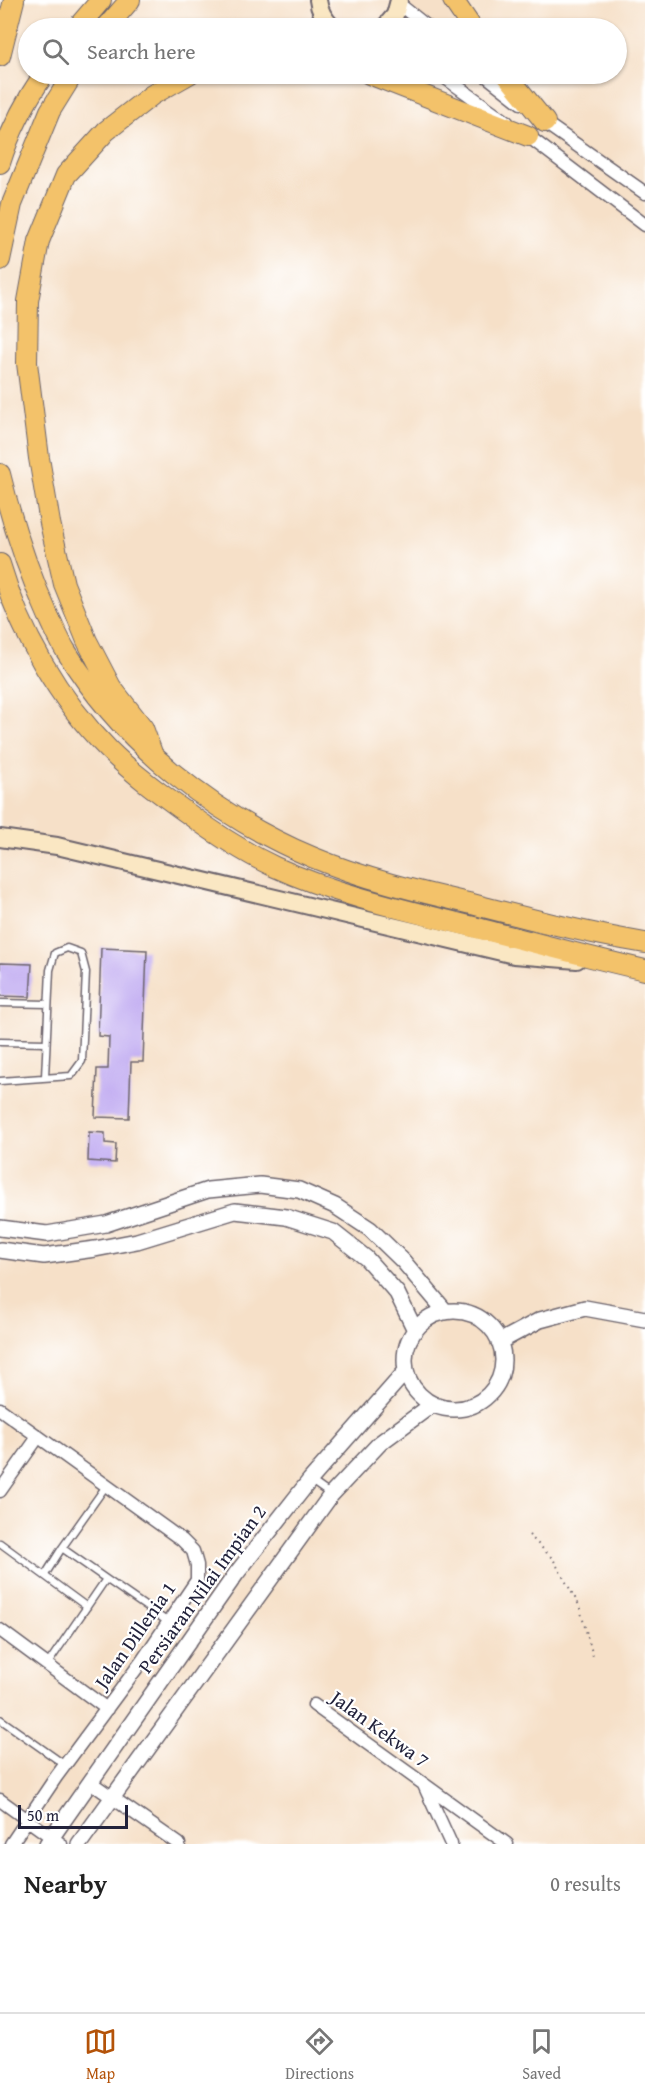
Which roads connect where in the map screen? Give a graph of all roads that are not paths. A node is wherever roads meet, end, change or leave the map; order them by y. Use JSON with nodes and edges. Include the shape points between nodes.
{"nodes":[{"id":1,"x":14,"y":0,"type":"edge"},
{"id":2,"x":24,"y":0,"type":"edge"},
{"id":3,"x":101,"y":0,"type":"edge"},
{"id":4,"x":130,"y":0,"type":"edge"},
{"id":5,"x":318,"y":0,"type":"edge"},
{"id":6,"x":453,"y":0,"type":"edge"},
{"id":7,"x":399,"y":2,"type":"edge"},
{"id":8,"x":86,"y":18,"type":"edge"},
{"id":9,"x":115,"y":18,"type":"edge"},
{"id":10,"x":324,"y":18,"type":"edge"},
{"id":11,"x":392,"y":18,"type":"edge"},
{"id":12,"x":417,"y":18,"type":"edge"},
{"id":13,"x":465,"y":18,"type":"edge"},
{"id":14,"x":2,"y":51,"type":"edge"},
{"id":15,"x":37,"y":84,"type":"edge"},
{"id":16,"x":67,"y":84,"type":"edge"},
{"id":17,"x":170,"y":84,"type":"edge"},
{"id":18,"x":395,"y":84,"type":"edge"},
{"id":19,"x":454,"y":84,"type":"edge"},
{"id":20,"x":497,"y":84,"type":"edge"},
{"id":21,"x":514,"y":84,"type":"edge"},
{"id":22,"x":545,"y":122,"type":"junction"},
{"id":23,"x":528,"y":136,"type":"junction"},
{"id":24,"x":0,"y":163,"type":"edge"},
{"id":25,"x":645,"y":193,"type":"edge"},
{"id":26,"x":645,"y":225,"type":"edge"},
{"id":27,"x":0,"y":260,"type":"edge"},
{"id":28,"x":0,"y":474,"type":"edge"},
{"id":29,"x":0,"y":564,"type":"edge"},
{"id":30,"x":4,"y":583,"type":"edge"},
{"id":31,"x":154,"y":757,"type":"junction"},
{"id":32,"x":0,"y":838,"type":"edge"},
{"id":33,"x":645,"y":943,"type":"edge"},
{"id":34,"x":617,"y":963,"type":"junction"},
{"id":35,"x":645,"y":970,"type":"edge"},
{"id":36,"x":0,"y":1003,"type":"edge"},
{"id":37,"x":48,"y":1004,"type":"junction"},
{"id":38,"x":0,"y":1042,"type":"edge"},
{"id":39,"x":46,"y":1043,"type":"junction"},
{"id":40,"x":45,"y":1077,"type":"junction"},
{"id":41,"x":0,"y":1081,"type":"edge"},
{"id":42,"x":0,"y":1228,"type":"edge"},
{"id":43,"x":0,"y":1250,"type":"edge"},
{"id":44,"x":446,"y":1312,"type":"junction"},
{"id":45,"x":645,"y":1319,"type":"edge"},
{"id":46,"x":415,"y":1330,"type":"junction"},
{"id":47,"x":499,"y":1342,"type":"junction"},
{"id":48,"x":406,"y":1371,"type":"junction"},
{"id":49,"x":434,"y":1404,"type":"junction"},
{"id":50,"x":0,"y":1409,"type":"edge"},
{"id":51,"x":38,"y":1437,"type":"junction"},
{"id":52,"x":310,"y":1480,"type":"junction"},
{"id":53,"x":106,"y":1486,"type":"junction"},
{"id":54,"x":0,"y":1491,"type":"edge"},
{"id":55,"x":331,"y":1495,"type":"junction"},
{"id":56,"x":0,"y":1544,"type":"edge"},
{"id":57,"x":62,"y":1548,"type":"junction"},
{"id":58,"x":45,"y":1575,"type":"junction"},
{"id":59,"x":106,"y":1579,"type":"junction"},
{"id":60,"x":87,"y":1606,"type":"junction"},
{"id":61,"x":169,"y":1623,"type":"junction"},
{"id":62,"x":0,"y":1630,"type":"edge"},
{"id":63,"x":47,"y":1665,"type":"junction"},
{"id":64,"x":314,"y":1705,"type":"dead end"},
{"id":65,"x":107,"y":1709,"type":"junction"},
{"id":66,"x":0,"y":1719,"type":"edge"},
{"id":67,"x":66,"y":1765,"type":"junction"},
{"id":68,"x":90,"y":1782,"type":"junction"},
{"id":69,"x":423,"y":1784,"type":"junction"},
{"id":70,"x":113,"y":1797,"type":"junction"},
{"id":71,"x":0,"y":1800,"type":"edge"},
{"id":72,"x":27,"y":1820,"type":"junction"},
{"id":73,"x":53,"y":1842,"type":"edge"},
{"id":74,"x":11,"y":1844,"type":"edge"},
{"id":75,"x":80,"y":1844,"type":"edge"},
{"id":76,"x":179,"y":1844,"type":"edge"},
{"id":77,"x":451,"y":1844,"type":"edge"},
{"id":78,"x":507,"y":1844,"type":"edge"}],
"edges":[{"from":1,"to":14,"type":"highway"},
{"from":2,"to":14,"type":"highway"},
{"from":3,"to":8,"type":"highway"},
{"from":4,"to":9,"type":"highway"},
{"from":5,"to":10,"type":"main road"},
{"from":6,"to":13,"type":"highway"},
{"from":7,"to":11,"type":"main road"},
{"from":7,"to":12,"type":"street"},
{"from":15,"to":24,"type":"highway"},
{"from":16,"to":27,"type":"highway","via":[[50,111],[12,204]]},
{"from":17,"to":31,"type":"highway","via":[[106,131],[66,175],[39,241],[28,301],[27,363],[36,434],[64,584],[106,678],[143,728]]},
{"from":18,"to":23,"type":"highway"},
{"from":19,"to":23,"type":"street"},
{"from":20,"to":22,"type":"street"},
{"from":21,"to":22,"type":"highway"},
{"from":22,"to":25,"type":"street"},
{"from":23,"to":26,"type":"street"},
{"from":28,"to":31,"type":"highway","via":[[11,522],[64,649],[88,686]]},
{"from":29,"to":30,"type":"highway"},
{"from":30,"to":34,"type":"highway","via":[[20,622],[84,722],[139,776],[214,832],[274,866],[380,904]]},
{"from":31,"to":33,"type":"highway","via":[[228,812],[280,842],[348,871],[590,934]]},
{"from":32,"to":34,"type":"main road","via":[[57,846],[514,955]]},
{"from":34,"to":35,"type":"highway"},
{"from":36,"to":37,"type":"lane"},
{"from":37,"to":39,"type":"lane"},
{"from":37,"to":40,"type":"lane","via":[[55,953],[67,948],[81,953],[86,972],[82,1061],[71,1076]]},
{"from":38,"to":39,"type":"lane"},
{"from":39,"to":40,"type":"lane"},
{"from":40,"to":41,"type":"lane"},
{"from":42,"to":44,"type":"street","via":[[47,1234],[106,1224],[208,1190],[260,1185],[299,1190],[335,1206],[370,1229]]},
{"from":43,"to":46,"type":"street","via":[[44,1256],[95,1249],[235,1211],[286,1217],[333,1232],[366,1258],[398,1293]]},
{"from":44,"to":46,"type":"street","via":[[434,1315]]},
{"from":44,"to":47,"type":"street","via":[[478,1317]]},
{"from":45,"to":47,"type":"street","via":[[585,1308],[540,1320]]},
{"from":46,"to":48,"type":"street","via":[[408,1342]]},
{"from":47,"to":49,"type":"street","via":[[502,1371],[488,1396],[462,1408],[447,1409]]},
{"from":48,"to":49,"type":"street","via":[[421,1396]]},
{"from":48,"to":52,"type":"street","name":"Persiaran Nilai Impian 2"},
{"from":49,"to":55,"type":"street","via":[[380,1443]]},
{"from":50,"to":51,"type":"street","name":"Jalan Dillenia 1"},
{"from":51,"to":53,"type":"street","name":"Jalan Dillenia 1"},
{"from":51,"to":54,"type":"street"},
{"from":52,"to":55,"type":"lane"},
{"from":52,"to":68,"type":"street","name":"Persiaran Nilai Impian 2","via":[[236,1574]]},
{"from":53,"to":57,"type":"lane"},
{"from":53,"to":61,"type":"street","name":"Jalan Dillenia 1","via":[[193,1551],[197,1580]]},
{"from":55,"to":70,"type":"street"},
{"from":56,"to":58,"type":"lane"},
{"from":57,"to":58,"type":"lane"},
{"from":57,"to":59,"type":"lane"},
{"from":58,"to":60,"type":"lane"},
{"from":59,"to":60,"type":"lane"},
{"from":59,"to":61,"type":"lane"},
{"from":60,"to":63,"type":"lane"},
{"from":61,"to":65,"type":"street","name":"Jalan Dillenia 1"},
{"from":62,"to":63,"type":"street"},
{"from":63,"to":65,"type":"street"},
{"from":64,"to":69,"type":"street","name":"Jalan Kekwa 7"},
{"from":65,"to":67,"type":"street","name":"Jalan Dillenia 1"},
{"from":66,"to":67,"type":"lane"},
{"from":67,"to":72,"type":"street","name":"Jalan Dillenia 1"},
{"from":68,"to":70,"type":"street"},
{"from":68,"to":73,"type":"street","name":"Persiaran Nilai Impian 2"},
{"from":69,"to":77,"type":"street","name":"Jalan Kekwa 7"},
{"from":69,"to":78,"type":"street","name":"Jalan Kekwa 7"},
{"from":70,"to":75,"type":"street"},
{"from":70,"to":76,"type":"street"},
{"from":71,"to":72,"type":"street"},
{"from":72,"to":73,"type":"street"},
{"from":72,"to":74,"type":"street","name":"Jalan Dillenia 1"}]}
